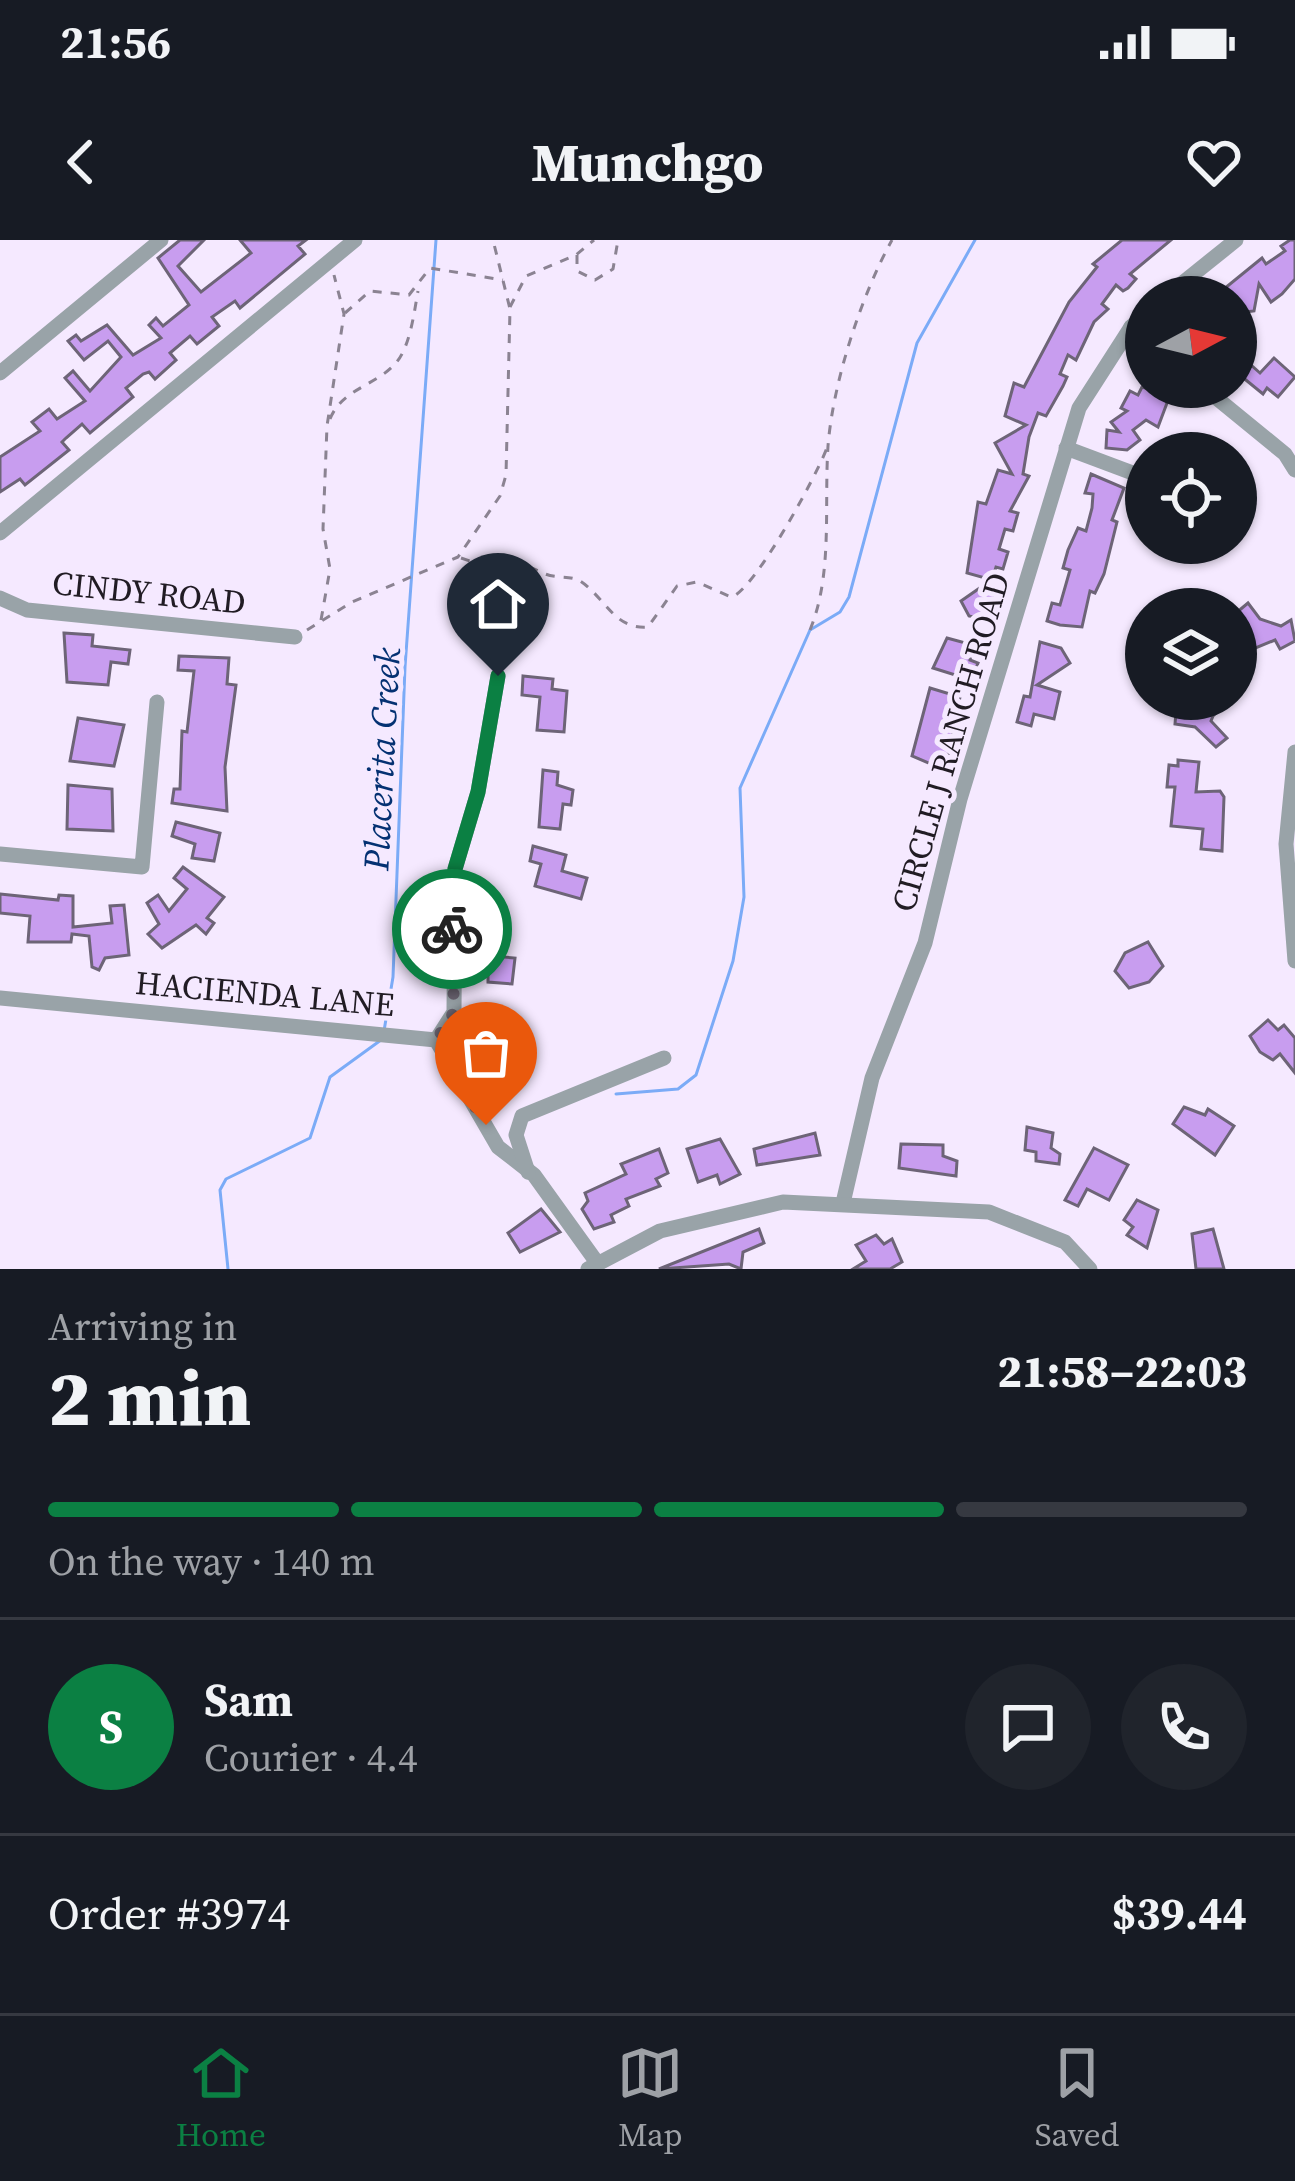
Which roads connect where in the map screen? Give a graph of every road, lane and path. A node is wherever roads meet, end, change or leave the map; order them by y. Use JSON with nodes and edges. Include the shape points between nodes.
{"nodes":[{"id":1,"x":160,"y":240,"type":"edge"},
{"id":2,"x":355,"y":240,"type":"edge"},
{"id":3,"x":494,"y":240,"type":"edge"},
{"id":4,"x":594,"y":240,"type":"edge"},
{"id":5,"x":618,"y":240,"type":"edge"},
{"id":6,"x":892,"y":240,"type":"edge"},
{"id":7,"x":1236,"y":240,"type":"edge"},
{"id":8,"x":578,"y":253,"type":"junction"},
{"id":9,"x":326,"y":264,"type":"junction"},
{"id":10,"x":1192,"y":276,"type":"edge"},
{"id":11,"x":505,"y":280,"type":"junction"},
{"id":12,"x":418,"y":288,"type":"junction"},
{"id":13,"x":510,"y":309,"type":"junction"},
{"id":14,"x":344,"y":314,"type":"junction"},
{"id":15,"x":1125,"y":336,"type":"edge"},
{"id":16,"x":0,"y":373,"type":"edge"},
{"id":17,"x":1229,"y":408,"type":"edge"},
{"id":18,"x":327,"y":426,"type":"junction"},
{"id":19,"x":828,"y":445,"type":"junction"},
{"id":20,"x":1066,"y":448,"type":"junction"},
{"id":21,"x":1125,"y":470,"type":"edge"},
{"id":22,"x":1295,"y":470,"type":"edge"},
{"id":23,"x":0,"y":533,"type":"edge"},
{"id":24,"x":458,"y":557,"type":"junction"},
{"id":25,"x":0,"y":598,"type":"edge"},
{"id":26,"x":321,"y":620,"type":"junction"},
{"id":27,"x":810,"y":630,"type":"dead end"},
{"id":28,"x":295,"y":637,"type":"joint"},
{"id":29,"x":498,"y":676,"type":"dead end"},
{"id":30,"x":157,"y":702,"type":"dead end"},
{"id":31,"x":1295,"y":752,"type":"edge"},
{"id":32,"x":0,"y":854,"type":"edge"},
{"id":33,"x":1295,"y":961,"type":"edge"},
{"id":34,"x":0,"y":998,"type":"edge"},
{"id":35,"x":436,"y":1040,"type":"junction"},
{"id":36,"x":664,"y":1058,"type":"dead end"},
{"id":37,"x":528,"y":1172,"type":"junction"},
{"id":38,"x":843,"y":1203,"type":"junction"},
{"id":39,"x":593,"y":1266,"type":"edge"},
{"id":40,"x":1090,"y":1269,"type":"edge"}],
"edges":[{"from":1,"to":16,"type":"street"},
{"from":2,"to":9,"type":"street"},
{"from":3,"to":11,"type":"path"},
{"from":4,"to":8,"type":"path"},
{"from":5,"to":8,"type":"path","via":[[614,269],[595,280],[577,271]]},
{"from":6,"to":19,"type":"path","via":[[850,343]]},
{"from":7,"to":10,"type":"street"},
{"from":8,"to":13,"type":"path","via":[[526,276]]},
{"from":9,"to":14,"type":"path"},
{"from":9,"to":23,"type":"street"},
{"from":11,"to":12,"type":"path","via":[[430,268]]},
{"from":11,"to":13,"type":"path"},
{"from":12,"to":14,"type":"path","via":[[409,295],[370,291]]},
{"from":12,"to":18,"type":"path","via":[[402,355],[344,398]]},
{"from":13,"to":24,"type":"path","via":[[506,475]]},
{"from":14,"to":18,"type":"path"},
{"from":15,"to":20,"type":"street","name":"CIRCLE J RANCH ROAD","via":[[1078,408]]},
{"from":17,"to":22,"type":"street"},
{"from":18,"to":26,"type":"path","via":[[329,591]]},
{"from":19,"to":24,"type":"path","via":[[747,590],[731,598],[698,582],[677,586],[648,627],[618,619],[575,578],[525,561],[491,568]]},
{"from":19,"to":27,"type":"path","via":[[826,592]]},
{"from":20,"to":21,"type":"street"},
{"from":20,"to":38,"type":"street","name":"CIRCLE J RANCH ROAD","via":[[925,943],[872,1078]]},
{"from":24,"to":26,"type":"path"},
{"from":25,"to":28,"type":"street","name":"CINDY ROAD","via":[[27,610]]},
{"from":26,"to":28,"type":"path"},
{"from":29,"to":35,"type":"street","name":"HACIENDA LANE","via":[[455,869],[454,1012]]},
{"from":30,"to":32,"type":"street","via":[[142,867]]},
{"from":31,"to":33,"type":"street","via":[[1286,844]]},
{"from":34,"to":35,"type":"street","name":"HACIENDA LANE"},
{"from":35,"to":37,"type":"street","via":[[498,1147]]},
{"from":36,"to":37,"type":"street","via":[[522,1116],[516,1135]]},
{"from":37,"to":39,"type":"street"},
{"from":38,"to":39,"type":"street","via":[[727,1212],[660,1231]]},
{"from":38,"to":40,"type":"street","via":[[989,1212],[1065,1242]]}]}
